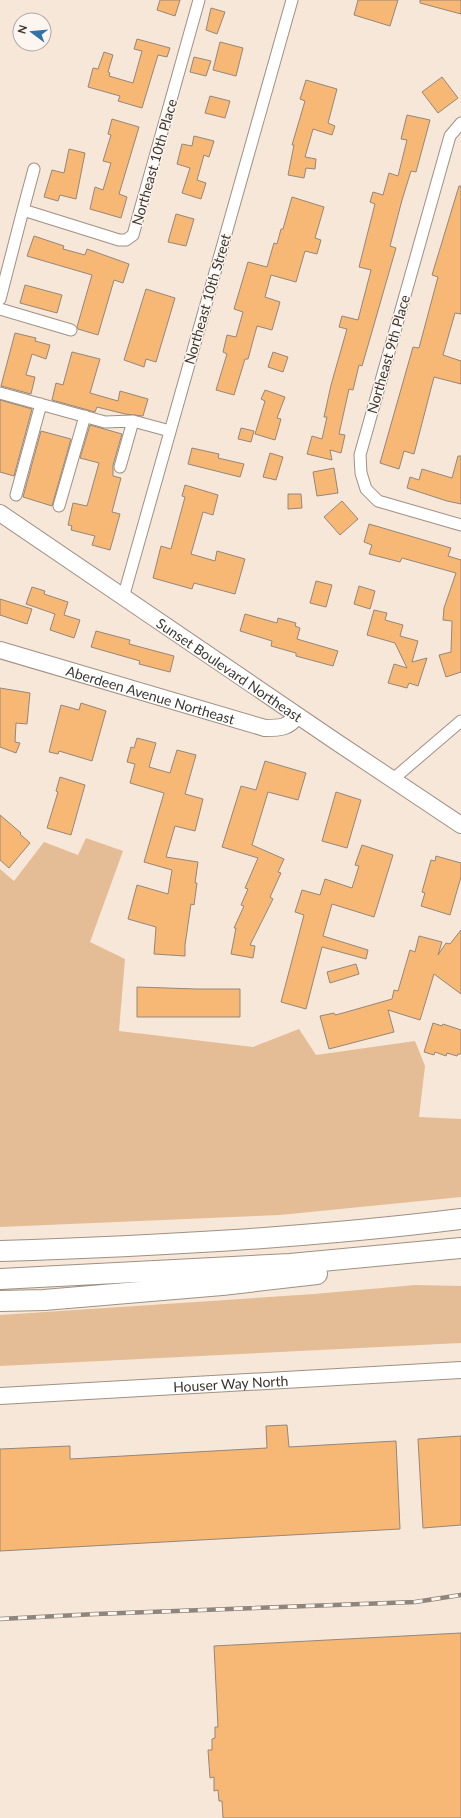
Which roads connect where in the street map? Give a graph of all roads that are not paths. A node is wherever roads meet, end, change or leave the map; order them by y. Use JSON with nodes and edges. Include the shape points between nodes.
{"nodes":[{"id":1,"x":199,"y":0,"type":"edge"},
{"id":2,"x":292,"y":0,"type":"edge"},
{"id":3,"x":461,"y":123,"type":"edge"},
{"id":4,"x":34,"y":169,"type":"dead end"},
{"id":5,"x":23,"y":210,"type":"junction"},
{"id":6,"x":0,"y":299,"type":"edge"},
{"id":7,"x":0,"y":309,"type":"edge"},
{"id":8,"x":71,"y":330,"type":"dead end"},
{"id":9,"x":0,"y":393,"type":"edge"},
{"id":10,"x":41,"y":404,"type":"junction"},
{"id":11,"x":84,"y":416,"type":"junction"},
{"id":12,"x":133,"y":421,"type":"junction"},
{"id":13,"x":170,"y":431,"type":"junction"},
{"id":14,"x":120,"y":467,"type":"dead end"},
{"id":15,"x":16,"y":495,"type":"dead end"},
{"id":16,"x":59,"y":506,"type":"dead end"},
{"id":17,"x":0,"y":513,"type":"edge"},
{"id":18,"x":461,"y":525,"type":"edge"},
{"id":19,"x":123,"y":598,"type":"junction"},
{"id":20,"x":0,"y":650,"type":"edge"},
{"id":21,"x":297,"y":716,"type":"junction"},
{"id":22,"x":461,"y":721,"type":"edge"},
{"id":23,"x":392,"y":780,"type":"junction"},
{"id":24,"x":461,"y":825,"type":"edge"},
{"id":25,"x":461,"y":1219,"type":"edge"},
{"id":26,"x":461,"y":1248,"type":"edge"},
{"id":27,"x":441,"y":1250,"type":"junction"},
{"id":28,"x":0,"y":1251,"type":"edge"},
{"id":29,"x":0,"y":1279,"type":"edge"},
{"id":30,"x":0,"y":1301,"type":"edge"},
{"id":31,"x":461,"y":1370,"type":"edge"},
{"id":32,"x":0,"y":1396,"type":"edge"}],
"edges":[{"from":1,"to":5,"type":"street","name":"Northeast 10th Place","via":[[133,235],[126,240],[119,240]]},
{"from":2,"to":13,"type":"street","name":"Northeast 10th Street"},
{"from":3,"to":18,"type":"street","name":"Northeast 9th Place","via":[[450,136],[360,455],[361,473],[366,489],[378,501]]},
{"from":4,"to":5,"type":"street"},
{"from":5,"to":6,"type":"street"},
{"from":7,"to":8,"type":"street"},
{"from":9,"to":10,"type":"street"},
{"from":10,"to":11,"type":"street"},
{"from":10,"to":15,"type":"street"},
{"from":11,"to":12,"type":"street","via":[[105,422]]},
{"from":11,"to":16,"type":"street"},
{"from":12,"to":13,"type":"street"},
{"from":12,"to":14,"type":"street"},
{"from":13,"to":19,"type":"street","name":"Northeast 10th Street"},
{"from":17,"to":19,"type":"street","name":"Sunset Boulevard Northeast"},
{"from":19,"to":21,"type":"street","name":"Sunset Boulevard Northeast"},
{"from":20,"to":21,"type":"street","name":"Aberdeen Avenue Northeast","via":[[265,728],[283,728],[292,723]]},
{"from":21,"to":23,"type":"street","name":"Sunset Boulevard Northeast"},
{"from":22,"to":23,"type":"street"},
{"from":23,"to":24,"type":"street","name":"Sunset Boulevard Northeast"},
{"from":25,"to":28,"type":"highway","via":[[350,1231],[180,1244]]},
{"from":26,"to":27,"type":"highway"},
{"from":27,"to":29,"type":"highway","via":[[290,1264]]},
{"from":27,"to":30,"type":"highway","via":[[268,1281],[44,1300]]},
{"from":31,"to":32,"type":"street","name":"Houser Way North"}]}
